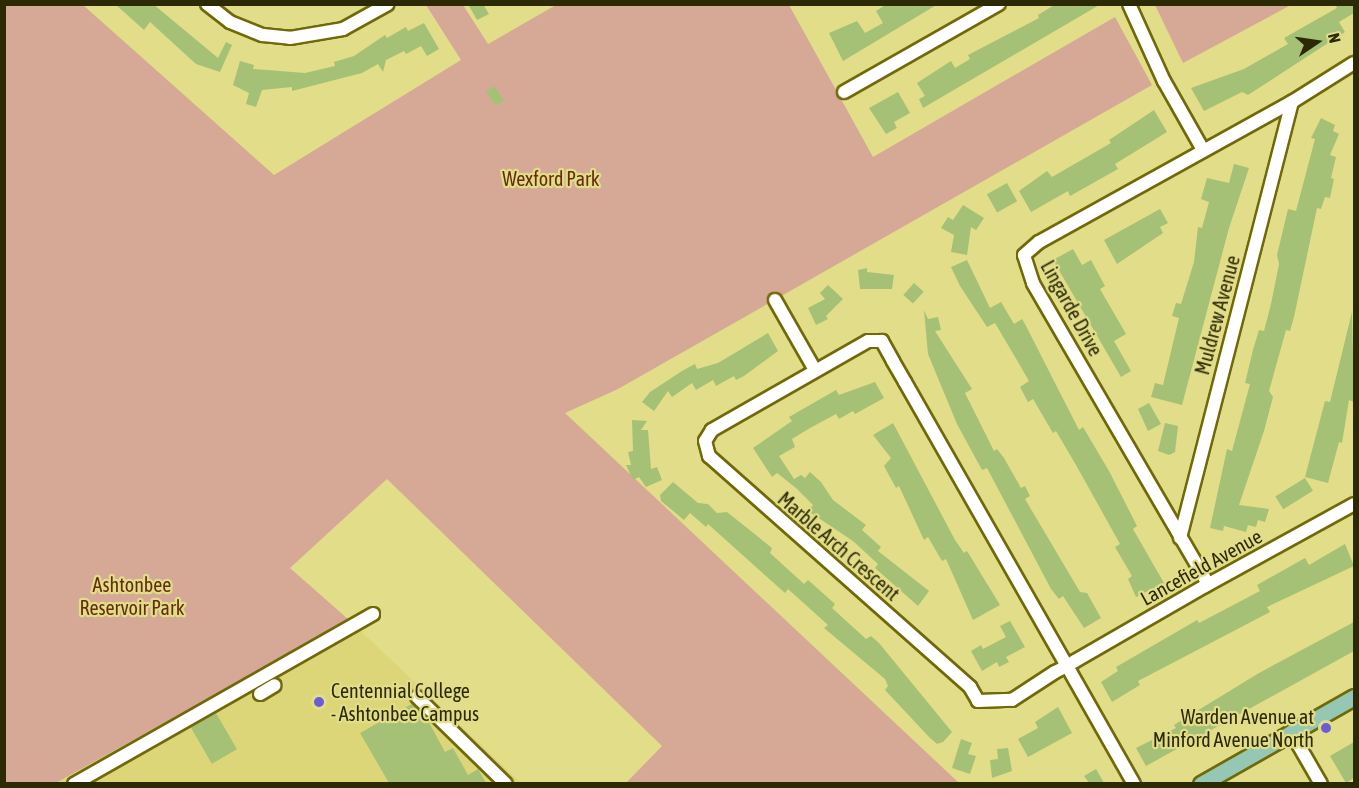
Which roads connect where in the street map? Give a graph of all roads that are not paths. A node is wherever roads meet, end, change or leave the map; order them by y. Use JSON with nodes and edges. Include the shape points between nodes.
{"nodes":[{"id":1,"x":207,"y":4,"type":"edge"},
{"id":2,"x":388,"y":4,"type":"edge"},
{"id":3,"x":999,"y":4,"type":"edge"},
{"id":4,"x":1129,"y":4,"type":"edge"},
{"id":5,"x":1354,"y":63,"type":"edge"},
{"id":6,"x":844,"y":92,"type":"dead end"},
{"id":7,"x":1293,"y":102,"type":"junction"},
{"id":8,"x":1203,"y":150,"type":"junction"},
{"id":9,"x":775,"y":300,"type":"dead end"},
{"id":10,"x":815,"y":370,"type":"junction"},
{"id":11,"x":1354,"y":504,"type":"edge"},
{"id":12,"x":1180,"y":538,"type":"junction"},
{"id":13,"x":1208,"y":584,"type":"junction"},
{"id":14,"x":373,"y":614,"type":"dead end"},
{"id":15,"x":1067,"y":666,"type":"junction"},
{"id":16,"x":417,"y":697,"type":"dead end"},
{"id":17,"x":1354,"y":697,"type":"edge"},
{"id":18,"x":1291,"y":732,"type":"junction"},
{"id":19,"x":74,"y":783,"type":"edge"},
{"id":20,"x":506,"y":783,"type":"edge"},
{"id":21,"x":1134,"y":783,"type":"edge"},
{"id":22,"x":1201,"y":783,"type":"edge"},
{"id":23,"x":1321,"y":783,"type":"edge"}],
"edges":[{"from":1,"to":2,"type":"street","via":[[230,22],[252,31],[290,38],[343,29]]},
{"from":3,"to":6,"type":"street"},
{"from":4,"to":8,"type":"street","via":[[1164,81]]},
{"from":5,"to":7,"type":"street","name":"Lingarde Drive"},
{"from":7,"to":8,"type":"street","name":"Lingarde Drive"},
{"from":7,"to":12,"type":"street","name":"Muldrew Avenue"},
{"from":8,"to":12,"type":"street","name":"Lingarde Drive","via":[[1039,242],[1024,255],[1033,283]]},
{"from":9,"to":10,"type":"street"},
{"from":10,"to":15,"type":"street","name":"Marble Arch Crescent","via":[[868,341],[882,341]]},
{"from":10,"to":15,"type":"street","name":"Marble Arch Crescent","via":[[712,430],[705,441],[709,456],[969,687],[978,701],[1012,700]]},
{"from":11,"to":13,"type":"street","name":"Lancefield Avenue"},
{"from":12,"to":13,"type":"street","name":"Lingarde Drive"},
{"from":13,"to":15,"type":"street","name":"Lancefield Avenue"},
{"from":14,"to":19,"type":"street","via":[[271,679]]},
{"from":15,"to":21,"type":"street","name":"Marble Arch Crescent"},
{"from":16,"to":20,"type":"street"},
{"from":17,"to":18,"type":"main road"},
{"from":18,"to":22,"type":"main road"},
{"from":18,"to":23,"type":"street"}]}
